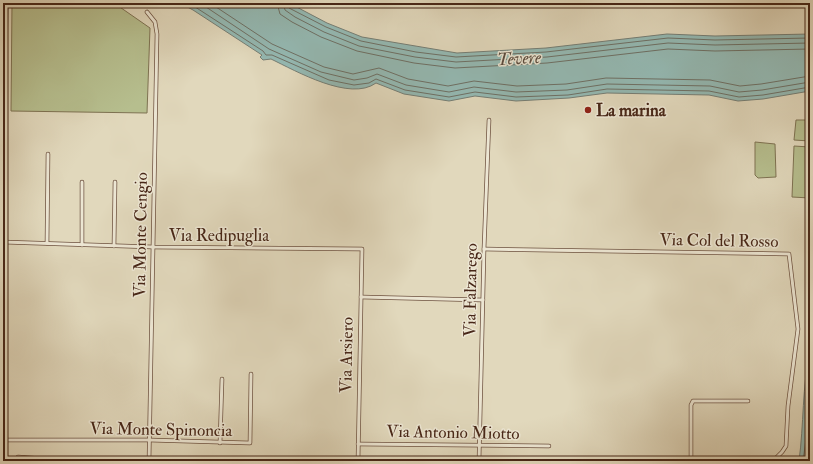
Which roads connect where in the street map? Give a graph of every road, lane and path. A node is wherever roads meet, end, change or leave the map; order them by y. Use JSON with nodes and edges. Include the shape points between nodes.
{"nodes":[{"id":1,"x":147,"y":12,"type":"dead end"},
{"id":2,"x":489,"y":120,"type":"dead end"},
{"id":3,"x":48,"y":154,"type":"dead end"},
{"id":4,"x":82,"y":182,"type":"dead end"},
{"id":5,"x":115,"y":182,"type":"dead end"},
{"id":6,"x":3,"y":242,"type":"edge"},
{"id":7,"x":47,"y":244,"type":"junction"},
{"id":8,"x":82,"y":245,"type":"junction"},
{"id":9,"x":114,"y":246,"type":"junction"},
{"id":10,"x":153,"y":247,"type":"junction"},
{"id":11,"x":362,"y":249,"type":"joint"},
{"id":12,"x":484,"y":249,"type":"junction"},
{"id":13,"x":361,"y":297,"type":"junction"},
{"id":14,"x":483,"y":300,"type":"junction"},
{"id":15,"x":251,"y":374,"type":"dead end"},
{"id":16,"x":222,"y":379,"type":"dead end"},
{"id":17,"x":748,"y":401,"type":"dead end"},
{"id":18,"x":5,"y":440,"type":"edge"},
{"id":19,"x":149,"y":440,"type":"junction"},
{"id":20,"x":220,"y":443,"type":"junction"},
{"id":21,"x":358,"y":444,"type":"junction"},
{"id":22,"x":479,"y":445,"type":"junction"},
{"id":23,"x":549,"y":446,"type":"dead end"},
{"id":24,"x":18,"y":456,"type":"dead end"},
{"id":25,"x":691,"y":460,"type":"dead end"},
{"id":26,"x":70,"y":461,"type":"edge"},
{"id":27,"x":149,"y":461,"type":"edge"},
{"id":28,"x":358,"y":461,"type":"edge"},
{"id":29,"x":479,"y":461,"type":"edge"},
{"id":30,"x":773,"y":461,"type":"edge"}],
"edges":[{"from":1,"to":10,"type":"street","name":"Via Monte Cengio","via":[[155,22],[156,34]]},
{"from":2,"to":12,"type":"street","name":"Via Falzarego"},
{"from":3,"to":7,"type":"street"},
{"from":4,"to":8,"type":"street"},
{"from":5,"to":9,"type":"street"},
{"from":6,"to":7,"type":"street","name":"Via Redipuglia"},
{"from":7,"to":8,"type":"street","name":"Via Redipuglia"},
{"from":8,"to":9,"type":"street","name":"Via Redipuglia"},
{"from":9,"to":10,"type":"street","name":"Via Redipuglia"},
{"from":10,"to":11,"type":"street","name":"Via Redipuglia"},
{"from":10,"to":19,"type":"street","name":"Via Monte Cengio"},
{"from":11,"to":13,"type":"street","name":"Via Arsiero"},
{"from":12,"to":14,"type":"street","name":"Via Falzarego"},
{"from":12,"to":30,"type":"street","name":"Via Col del Rosso","via":[[789,254],[797,313],[797,338],[788,406],[786,446]]},
{"from":13,"to":14,"type":"street"},
{"from":13,"to":21,"type":"street","name":"Via Arsiero"},
{"from":14,"to":22,"type":"street","name":"Via Falzarego"},
{"from":15,"to":20,"type":"street","name":"Via Monte Spinoncia","via":[[250,444]]},
{"from":16,"to":20,"type":"street"},
{"from":17,"to":25,"type":"street","via":[[692,401]]},
{"from":18,"to":19,"type":"street","name":"Via Monte Spinoncia"},
{"from":19,"to":20,"type":"street","name":"Via Monte Spinoncia"},
{"from":19,"to":27,"type":"street","name":"Via Monte Cengio"},
{"from":21,"to":22,"type":"street","name":"Via Antonio Miotto"},
{"from":21,"to":28,"type":"street","name":"Via Arsiero"},
{"from":22,"to":23,"type":"street","name":"Via Antonio Miotto"},
{"from":22,"to":29,"type":"street","name":"Via Falzarego"},
{"from":24,"to":26,"type":"street"}]}
